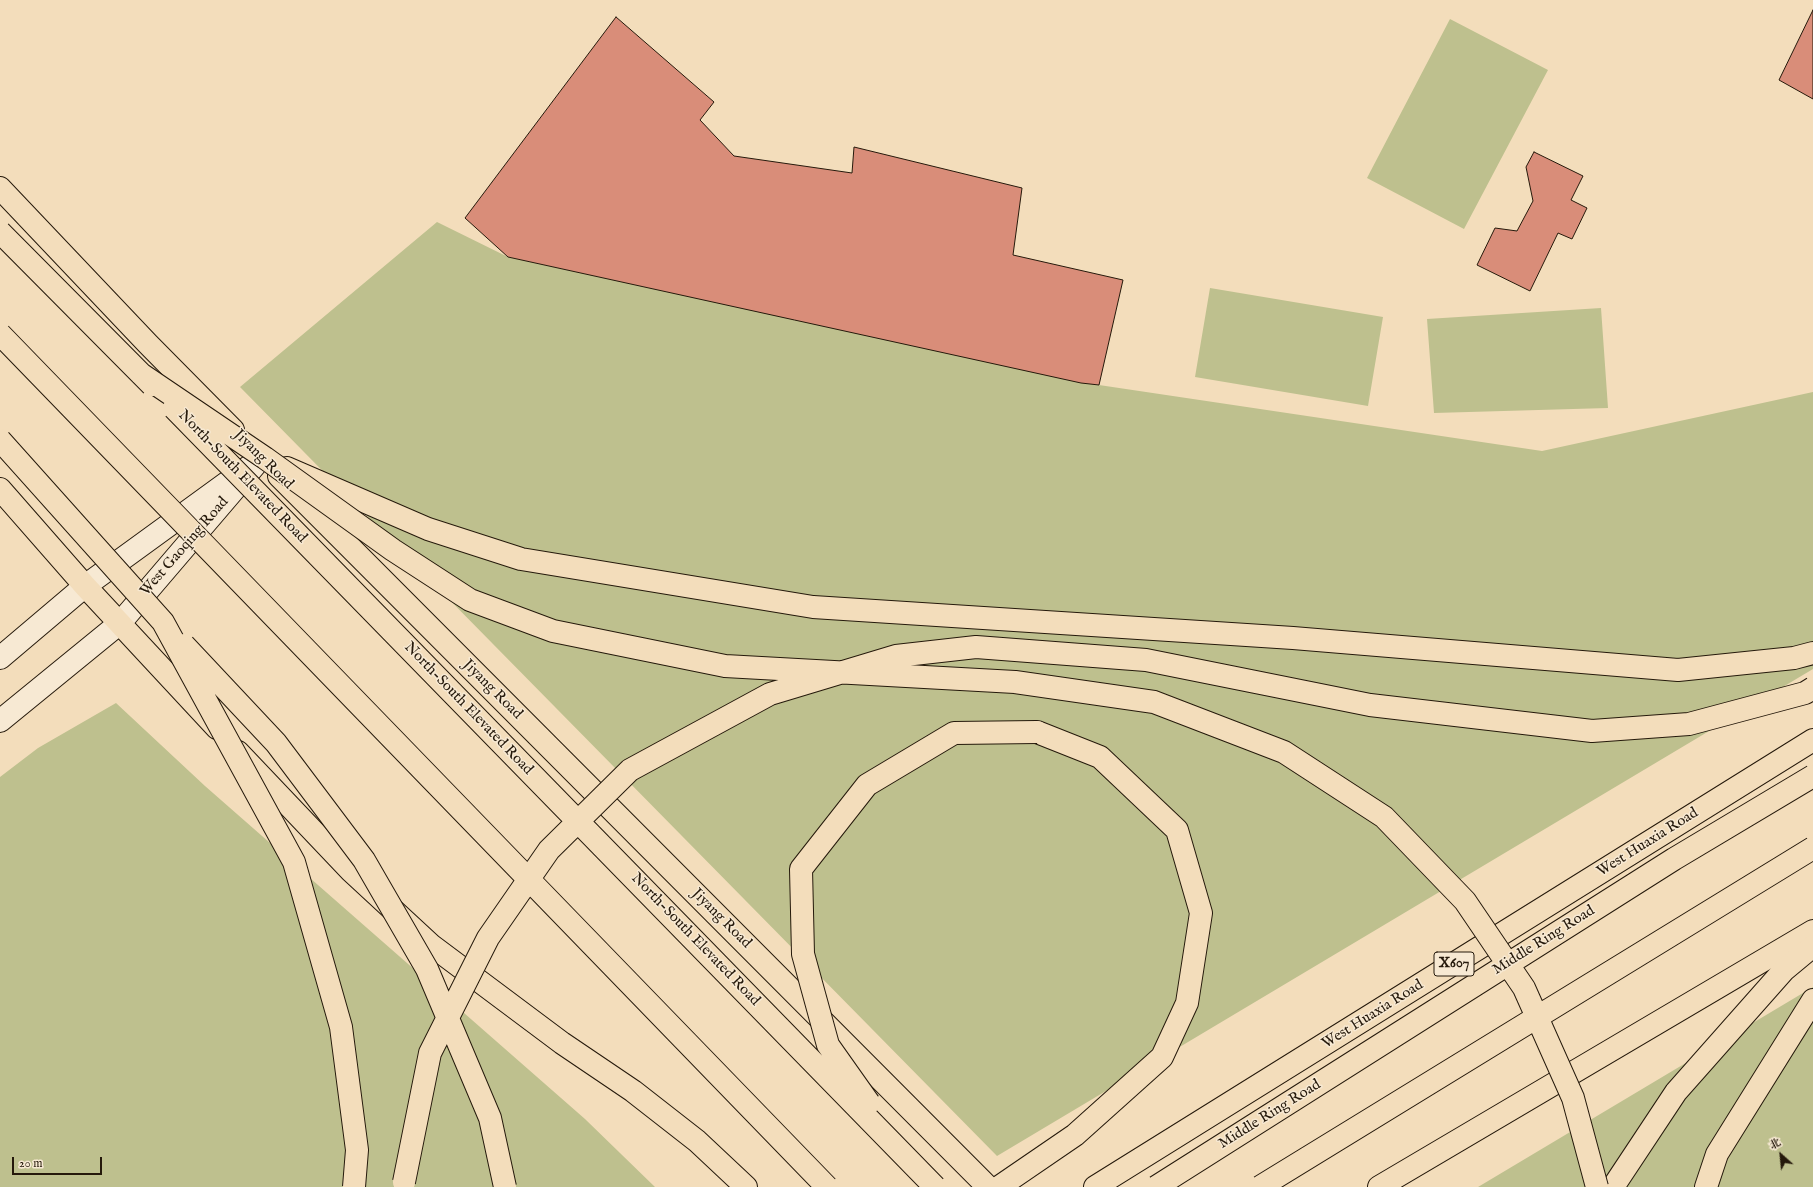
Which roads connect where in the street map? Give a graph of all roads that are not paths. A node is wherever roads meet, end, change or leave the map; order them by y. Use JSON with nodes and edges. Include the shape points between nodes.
{"nodes":[{"id":1,"x":0,"y":188,"type":"edge"},
{"id":2,"x":0,"y":232,"type":"edge"},
{"id":3,"x":0,"y":334,"type":"edge"},
{"id":4,"x":141,"y":374,"type":"junction"},
{"id":5,"x":0,"y":440,"type":"edge"},
{"id":6,"x":263,"y":458,"type":"junction"},
{"id":7,"x":0,"y":489,"type":"edge"},
{"id":8,"x":85,"y":586,"type":"junction"},
{"id":9,"x":163,"y":622,"type":"junction"},
{"id":10,"x":120,"y":623,"type":"junction"},
{"id":11,"x":1813,"y":653,"type":"edge"},
{"id":12,"x":0,"y":658,"type":"edge"},
{"id":13,"x":1813,"y":688,"type":"edge"},
{"id":14,"x":0,"y":722,"type":"edge"},
{"id":15,"x":1813,"y":740,"type":"edge"},
{"id":16,"x":1813,"y":776,"type":"edge"},
{"id":17,"x":1813,"y":848,"type":"edge"},
{"id":18,"x":1813,"y":931,"type":"edge"},
{"id":19,"x":1813,"y":946,"type":"edge"},
{"id":20,"x":1813,"y":1000,"type":"edge"},
{"id":21,"x":908,"y":1158,"type":"junction"},
{"id":22,"x":354,"y":1187,"type":"edge"},
{"id":23,"x":404,"y":1187,"type":"edge"},
{"id":24,"x":505,"y":1187,"type":"edge"},
{"id":25,"x":746,"y":1187,"type":"edge"},
{"id":26,"x":827,"y":1187,"type":"edge"},
{"id":27,"x":935,"y":1187,"type":"edge"},
{"id":28,"x":988,"y":1187,"type":"edge"},
{"id":29,"x":999,"y":1187,"type":"edge"},
{"id":30,"x":1095,"y":1187,"type":"edge"},
{"id":31,"x":1156,"y":1187,"type":"edge"},
{"id":32,"x":1260,"y":1187,"type":"edge"},
{"id":33,"x":1379,"y":1187,"type":"edge"},
{"id":34,"x":1597,"y":1187,"type":"edge"},
{"id":35,"x":1613,"y":1187,"type":"edge"},
{"id":36,"x":1706,"y":1187,"type":"edge"}],
"edges":[{"from":1,"to":6,"type":"main road","name":"Jiyang Road","via":[[148,344]]},
{"from":2,"to":4,"type":"main road","name":"North-South Elevated Road","bridge":true},
{"from":3,"to":26,"type":"main road","bridge":true},
{"from":4,"to":6,"type":"main road","bridge":true},
{"from":4,"to":21,"type":"main road","name":"North-South Elevated Road","bridge":true},
{"from":5,"to":9,"type":"main road","bridge":true},
{"from":6,"to":8,"type":"street","name":"West Gaoqing Road"},
{"from":6,"to":10,"type":"street","name":"West Gaoqing Road"},
{"from":6,"to":11,"type":"main road","bridge":true,"via":[[428,530],[520,559],[813,607],[1293,638],[1678,670],[1794,658]]},
{"from":6,"to":28,"type":"main road","name":"Jiyang Road"},
{"from":6,"to":34,"type":"main road","bridge":true,"via":[[393,550],[470,600],[553,631],[725,666],[1015,682],[1154,702],[1284,752],[1384,817],[1465,901],[1524,988],[1573,1098]]},
{"from":7,"to":8,"type":"main road"},
{"from":8,"to":10,"type":"main road"},
{"from":8,"to":12,"type":"street","name":"West Gaoqing Road"},
{"from":9,"to":22,"type":"main road","bridge":true,"via":[[294,862],[341,1027],[357,1150]]},
{"from":9,"to":24,"type":"main road","bridge":true,"via":[[276,743],[364,860],[427,969],[490,1118]]},
{"from":10,"to":14,"type":"street","name":"West Gaoqing Road"},
{"from":10,"to":25,"type":"main road","via":[[351,871],[431,945],[562,1043],[633,1091],[697,1141]]},
{"from":13,"to":23,"type":"main road","bridge":true,"via":[[1689,724],[1592,732],[1370,705],[1146,660],[976,647],[896,656],[770,694],[630,770],[549,850],[488,938],[430,1053]]},
{"from":15,"to":30,"type":"main road","name":"West Huaxia Road","number":"X607"},
{"from":16,"to":31,"type":"main road","name":"Middle Ring Road","bridge":true,"via":[[1674,859]]},
{"from":17,"to":32,"type":"main road","bridge":true},
{"from":18,"to":33,"type":"main road"},
{"from":19,"to":35,"type":"main road","via":[[1784,970],[1676,1092]]},
{"from":20,"to":36,"type":"main road","via":[[1717,1154]]},
{"from":21,"to":27,"type":"main road","name":"North-South Elevated Road","bridge":true},
{"from":21,"to":29,"type":"main road","bridge":true,"via":[[828,1045],[803,954],[801,869],[866,786],[954,733],[1037,732],[1100,757],[1177,830],[1201,913],[1187,1003],[1162,1057],[1075,1135]]}]}
